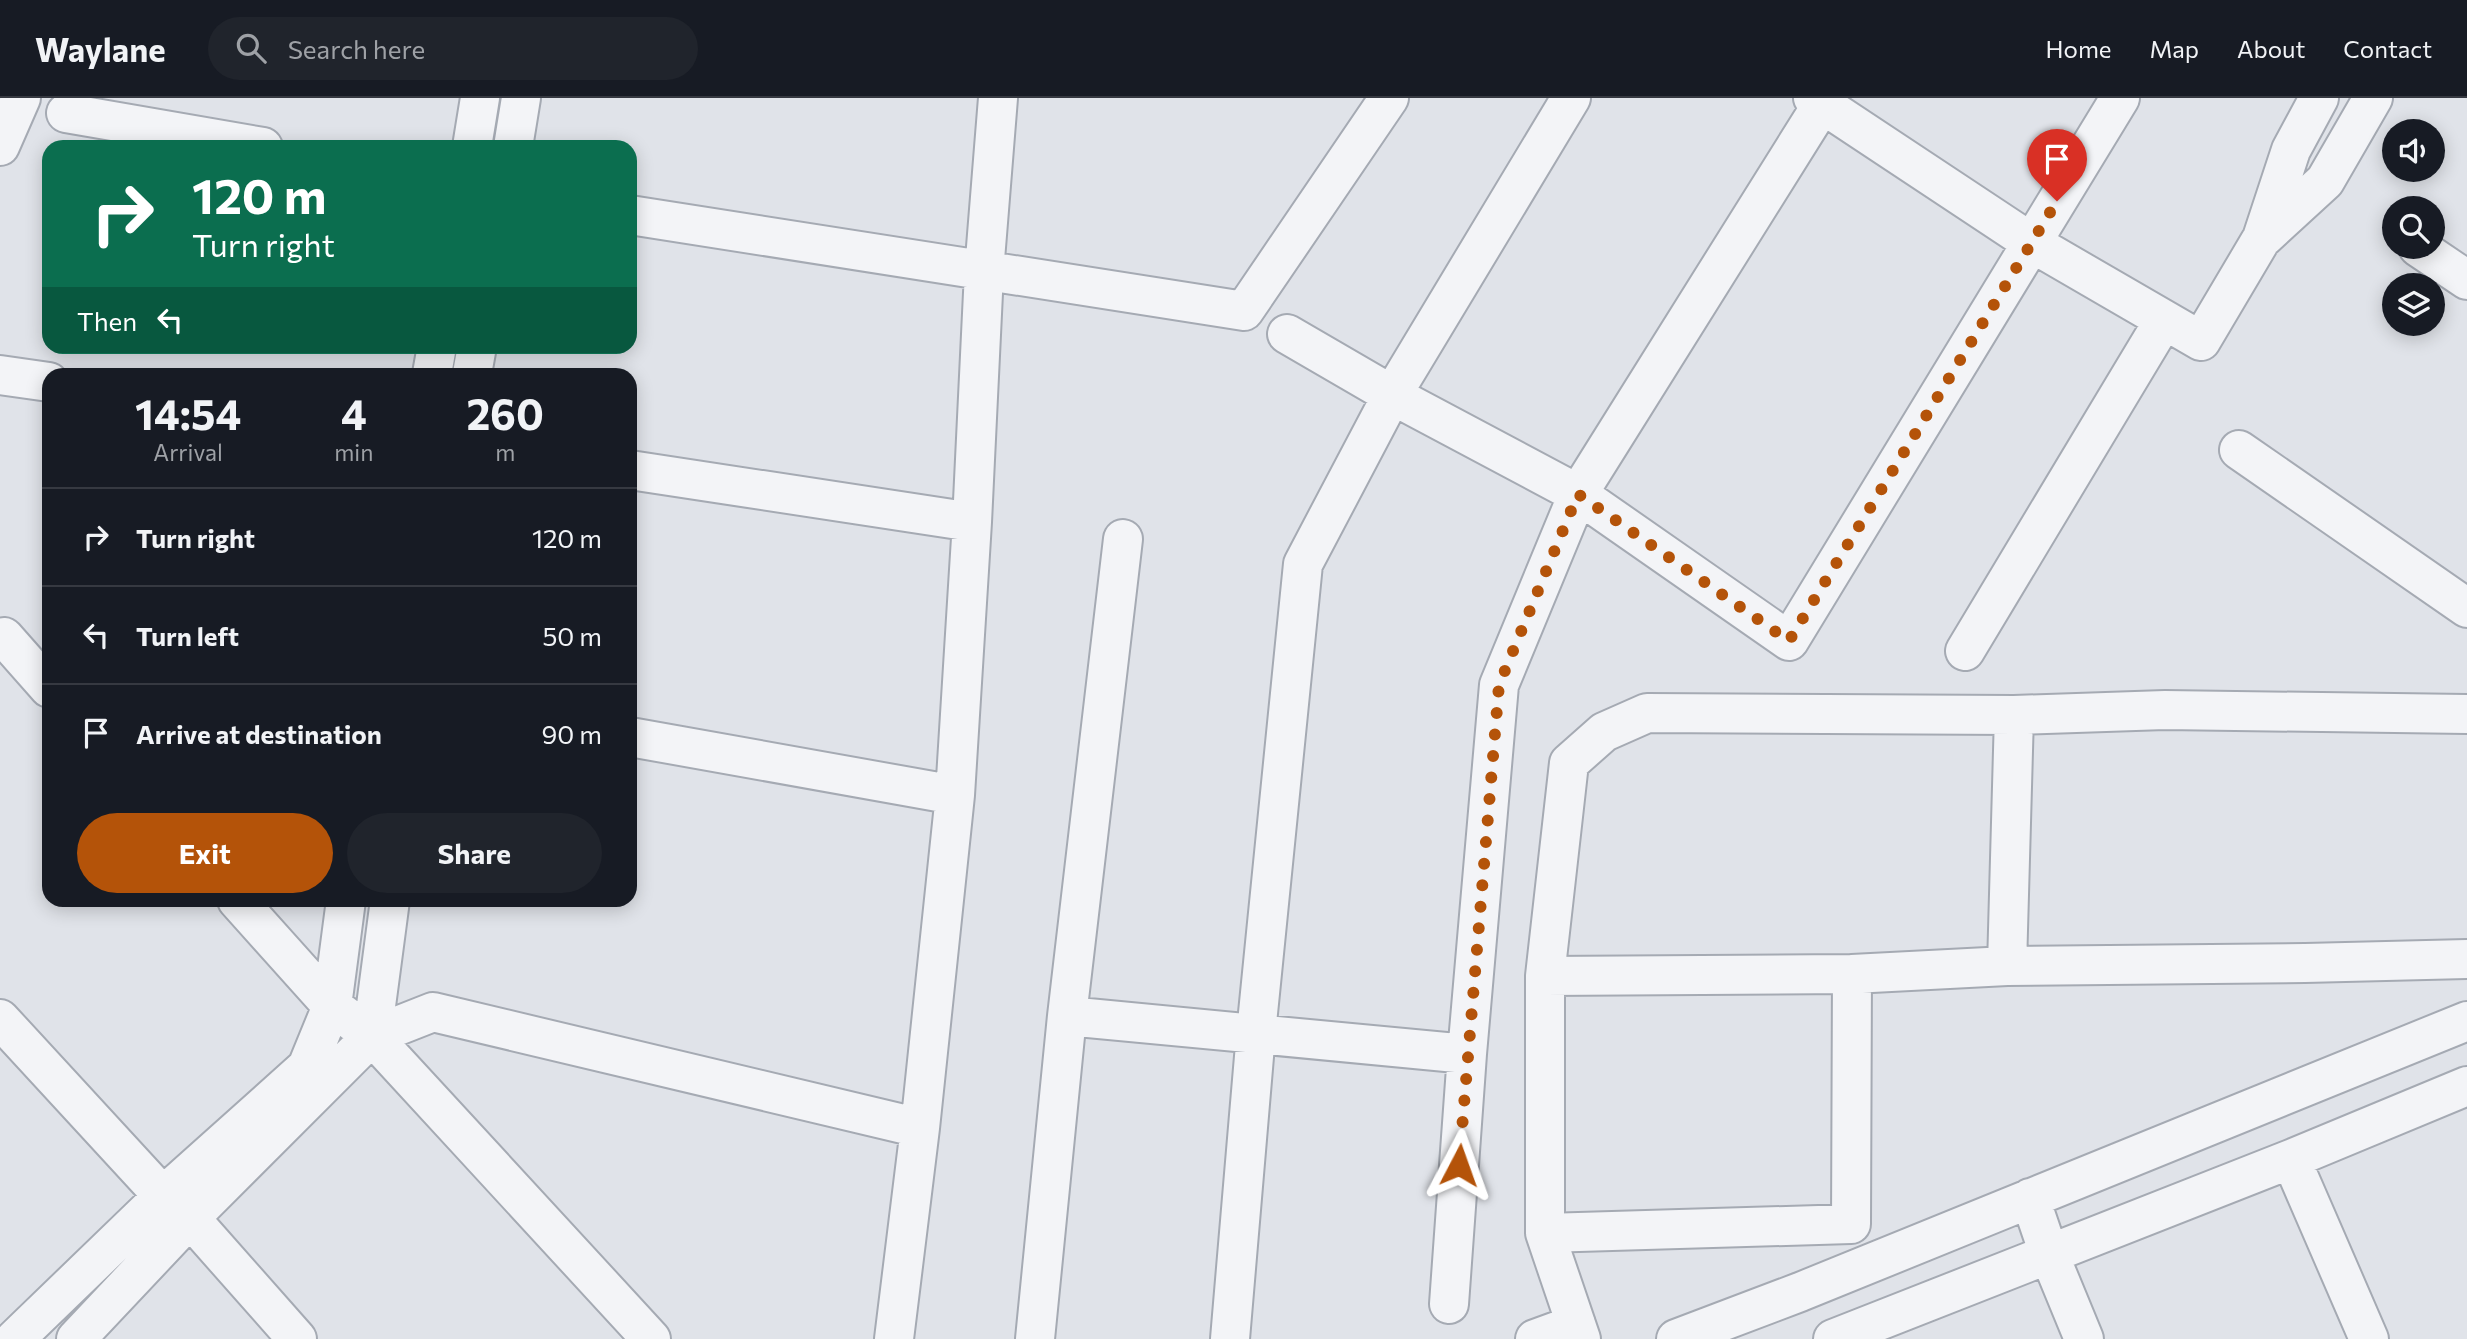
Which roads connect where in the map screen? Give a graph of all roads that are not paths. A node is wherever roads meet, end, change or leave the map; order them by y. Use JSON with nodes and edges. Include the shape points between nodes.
{"nodes":[{"id":1,"x":21,"y":98,"type":"edge"},
{"id":2,"x":480,"y":98,"type":"edge"},
{"id":3,"x":521,"y":98,"type":"edge"},
{"id":4,"x":998,"y":98,"type":"edge"},
{"id":5,"x":1389,"y":98,"type":"edge"},
{"id":6,"x":1571,"y":98,"type":"edge"},
{"id":7,"x":2120,"y":98,"type":"edge"},
{"id":8,"x":2319,"y":98,"type":"edge"},
{"id":9,"x":2373,"y":98,"type":"edge"},
{"id":10,"x":1820,"y":100,"type":"edge"},
{"id":11,"x":66,"y":113,"type":"dead end"},
{"id":12,"x":222,"y":140,"type":"edge"},
{"id":13,"x":472,"y":140,"type":"edge"},
{"id":14,"x":514,"y":140,"type":"edge"},
{"id":15,"x":0,"y":146,"type":"edge"},
{"id":16,"x":637,"y":216,"type":"edge"},
{"id":17,"x":2262,"y":238,"type":"junction"},
{"id":18,"x":2032,"y":243,"type":"junction"},
{"id":19,"x":2436,"y":259,"type":"edge"},
{"id":20,"x":984,"y":272,"type":"junction"},
{"id":21,"x":2467,"y":280,"type":"edge"},
{"id":22,"x":2164,"y":320,"type":"junction"},
{"id":23,"x":1287,"y":334,"type":"dead end"},
{"id":24,"x":0,"y":375,"type":"edge"},
{"id":25,"x":42,"y":381,"type":"edge"},
{"id":26,"x":1392,"y":395,"type":"junction"},
{"id":27,"x":2239,"y":450,"type":"dead end"},
{"id":28,"x":637,"y":471,"type":"edge"},
{"id":29,"x":1578,"y":494,"type":"junction"},
{"id":30,"x":972,"y":522,"type":"junction"},
{"id":31,"x":1123,"y":538,"type":"dead end"},
{"id":32,"x":2467,"y":608,"type":"edge"},
{"id":33,"x":2,"y":637,"type":"edge"},
{"id":34,"x":42,"y":642,"type":"edge"},
{"id":35,"x":1965,"y":651,"type":"dead end"},
{"id":36,"x":42,"y":680,"type":"edge"},
{"id":37,"x":2467,"y":714,"type":"edge"},
{"id":38,"x":2014,"y":715,"type":"junction"},
{"id":39,"x":637,"y":738,"type":"edge"},
{"id":40,"x":955,"y":795,"type":"junction"},
{"id":41,"x":243,"y":907,"type":"edge"},
{"id":42,"x":345,"y":907,"type":"edge"},
{"id":43,"x":389,"y":907,"type":"edge"},
{"id":44,"x":2467,"y":959,"type":"edge"},
{"id":45,"x":2007,"y":966,"type":"junction"},
{"id":46,"x":1852,"y":974,"type":"junction"},
{"id":47,"x":1545,"y":976,"type":"junction"},
{"id":48,"x":332,"y":1006,"type":"junction"},
{"id":49,"x":1067,"y":1016,"type":"junction"},
{"id":50,"x":0,"y":1019,"type":"edge"},
{"id":51,"x":2467,"y":1021,"type":"edge"},
{"id":52,"x":1256,"y":1034,"type":"junction"},
{"id":53,"x":372,"y":1036,"type":"junction"},
{"id":54,"x":1467,"y":1054,"type":"junction"},
{"id":55,"x":2467,"y":1086,"type":"edge"},
{"id":56,"x":920,"y":1128,"type":"junction"},
{"id":57,"x":2291,"y":1159,"type":"junction"},
{"id":58,"x":2030,"y":1198,"type":"junction"},
{"id":59,"x":176,"y":1207,"type":"junction"},
{"id":60,"x":1545,"y":1233,"type":"junction"},
{"id":61,"x":2049,"y":1254,"type":"junction"},
{"id":62,"x":1449,"y":1304,"type":"dead end"},
{"id":63,"x":1578,"y":1331,"type":"edge"},
{"id":64,"x":15,"y":1339,"type":"edge"},
{"id":65,"x":76,"y":1339,"type":"edge"},
{"id":66,"x":297,"y":1339,"type":"edge"},
{"id":67,"x":651,"y":1339,"type":"edge"},
{"id":68,"x":894,"y":1339,"type":"edge"},
{"id":69,"x":1035,"y":1339,"type":"edge"},
{"id":70,"x":1230,"y":1339,"type":"edge"},
{"id":71,"x":1535,"y":1339,"type":"edge"},
{"id":72,"x":1676,"y":1339,"type":"edge"},
{"id":73,"x":1833,"y":1339,"type":"edge"},
{"id":74,"x":2084,"y":1339,"type":"edge"},
{"id":75,"x":2369,"y":1339,"type":"edge"}],
"edges":[{"from":1,"to":15,"type":"street"},
{"from":2,"to":13,"type":"street"},
{"from":3,"to":14,"type":"street"},
{"from":4,"to":20,"type":"street"},
{"from":5,"to":20,"type":"street","via":[[1244,310]]},
{"from":6,"to":26,"type":"street"},
{"from":7,"to":18,"type":"street"},
{"from":8,"to":17,"type":"street","via":[[2291,150]]},
{"from":9,"to":17,"type":"street","via":[[2325,181]]},
{"from":10,"to":18,"type":"street"},
{"from":10,"to":29,"type":"street"},
{"from":11,"to":12,"type":"street"},
{"from":16,"to":20,"type":"street"},
{"from":17,"to":22,"type":"street","via":[[2201,341]]},
{"from":18,"to":22,"type":"street"},
{"from":18,"to":29,"type":"street","via":[[1789,641]]},
{"from":19,"to":21,"type":"street"},
{"from":20,"to":30,"type":"street"},
{"from":22,"to":35,"type":"street"},
{"from":23,"to":26,"type":"street"},
{"from":24,"to":25,"type":"street"},
{"from":26,"to":29,"type":"street"},
{"from":26,"to":52,"type":"street","via":[[1303,564]]},
{"from":27,"to":32,"type":"street"},
{"from":28,"to":30,"type":"street"},
{"from":29,"to":54,"type":"street","via":[[1499,685]]},
{"from":30,"to":40,"type":"street"},
{"from":31,"to":49,"type":"street"},
{"from":33,"to":34,"type":"street"},
{"from":33,"to":36,"type":"street"},
{"from":37,"to":38,"type":"street","via":[[2165,709]]},
{"from":38,"to":45,"type":"street"},
{"from":38,"to":47,"type":"street","via":[[1647,713],[1604,732],[1569,763]]},
{"from":39,"to":40,"type":"street"},
{"from":40,"to":56,"type":"street"},
{"from":41,"to":48,"type":"street"},
{"from":42,"to":48,"type":"street"},
{"from":43,"to":53,"type":"street"},
{"from":44,"to":45,"type":"street"},
{"from":45,"to":46,"type":"street"},
{"from":46,"to":47,"type":"street"},
{"from":46,"to":60,"type":"street","via":[[1852,1224]]},
{"from":47,"to":60,"type":"street"},
{"from":48,"to":53,"type":"street"},
{"from":48,"to":59,"type":"street","via":[[307,1067]]},
{"from":49,"to":52,"type":"street"},
{"from":49,"to":69,"type":"street"},
{"from":50,"to":59,"type":"street"},
{"from":51,"to":58,"type":"street"},
{"from":52,"to":54,"type":"street"},
{"from":52,"to":70,"type":"street"},
{"from":53,"to":56,"type":"street","via":[[433,1012]]},
{"from":53,"to":59,"type":"street"},
{"from":53,"to":67,"type":"street"},
{"from":54,"to":62,"type":"street"},
{"from":55,"to":57,"type":"street"},
{"from":56,"to":68,"type":"street"},
{"from":57,"to":61,"type":"street"},
{"from":57,"to":75,"type":"street"},
{"from":58,"to":61,"type":"street"},
{"from":58,"to":72,"type":"street"},
{"from":59,"to":64,"type":"street"},
{"from":59,"to":65,"type":"street"},
{"from":59,"to":66,"type":"street"},
{"from":60,"to":63,"type":"street"},
{"from":61,"to":73,"type":"street"},
{"from":61,"to":74,"type":"street"},
{"from":63,"to":71,"type":"street"}]}
